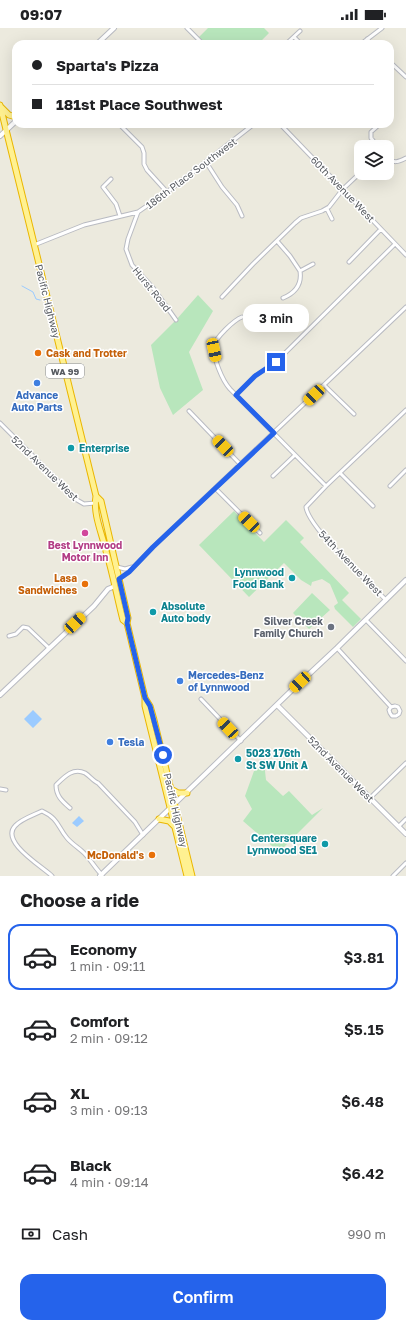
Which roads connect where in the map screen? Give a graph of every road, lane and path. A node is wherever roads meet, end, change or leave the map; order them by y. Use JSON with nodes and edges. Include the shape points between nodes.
{"nodes":[{"id":1,"x":114,"y":28,"type":"edge"},
{"id":2,"x":187,"y":28,"type":"edge"},
{"id":3,"x":382,"y":28,"type":"edge"},
{"id":4,"x":300,"y":31,"type":"dead end"},
{"id":5,"x":294,"y":37,"type":"junction"},
{"id":6,"x":367,"y":39,"type":"edge"},
{"id":7,"x":101,"y":40,"type":"edge"},
{"id":8,"x":199,"y":40,"type":"edge"},
{"id":9,"x":291,"y":40,"type":"edge"},
{"id":10,"x":297,"y":40,"type":"edge"},
{"id":11,"x":394,"y":66,"type":"edge"},
{"id":12,"x":406,"y":77,"type":"edge"},
{"id":13,"x":0,"y":105,"type":"edge"},
{"id":14,"x":12,"y":116,"type":"edge"},
{"id":15,"x":12,"y":125,"type":"edge"},
{"id":16,"x":123,"y":128,"type":"edge"},
{"id":17,"x":249,"y":128,"type":"edge"},
{"id":18,"x":284,"y":128,"type":"edge"},
{"id":19,"x":376,"y":128,"type":"edge"},
{"id":20,"x":6,"y":130,"type":"junction"},
{"id":21,"x":0,"y":136,"type":"edge"},
{"id":22,"x":373,"y":140,"type":"edge"},
{"id":23,"x":406,"y":158,"type":"edge"},
{"id":24,"x":394,"y":161,"type":"edge"},
{"id":25,"x":206,"y":162,"type":"junction"},
{"id":26,"x":111,"y":179,"type":"dead end"},
{"id":27,"x":354,"y":179,"type":"edge"},
{"id":28,"x":343,"y":189,"type":"junction"},
{"id":29,"x":166,"y":192,"type":"junction"},
{"id":30,"x":327,"y":209,"type":"junction"},
{"id":31,"x":138,"y":212,"type":"junction"},
{"id":32,"x":120,"y":216,"type":"junction"},
{"id":33,"x":242,"y":216,"type":"dead end"},
{"id":34,"x":332,"y":219,"type":"dead end"},
{"id":35,"x":381,"y":229,"type":"junction"},
{"id":36,"x":277,"y":241,"type":"junction"},
{"id":37,"x":395,"y":244,"type":"junction"},
{"id":38,"x":34,"y":245,"type":"junction"},
{"id":39,"x":406,"y":255,"type":"edge"},
{"id":40,"x":349,"y":262,"type":"dead end"},
{"id":41,"x":313,"y":264,"type":"dead end"},
{"id":42,"x":300,"y":271,"type":"junction"},
{"id":43,"x":222,"y":297,"type":"dead end"},
{"id":44,"x":283,"y":298,"type":"dead end"},
{"id":45,"x":406,"y":307,"type":"edge"},
{"id":46,"x":242,"y":317,"type":"dead end"},
{"id":47,"x":176,"y":320,"type":"dead end"},
{"id":48,"x":324,"y":385,"type":"junction"},
{"id":49,"x":236,"y":395,"type":"junction"},
{"id":50,"x":406,"y":410,"type":"edge"},
{"id":51,"x":189,"y":411,"type":"dead end"},
{"id":52,"x":354,"y":414,"type":"dead end"},
{"id":53,"x":0,"y":423,"type":"edge"},
{"id":54,"x":274,"y":433,"type":"junction"},
{"id":55,"x":294,"y":455,"type":"junction"},
{"id":56,"x":240,"y":464,"type":"junction"},
{"id":57,"x":406,"y":470,"type":"edge"},
{"id":58,"x":340,"y":473,"type":"junction"},
{"id":59,"x":273,"y":476,"type":"dead end"},
{"id":60,"x":326,"y":486,"type":"junction"},
{"id":61,"x":390,"y":486,"type":"dead end"},
{"id":62,"x":215,"y":488,"type":"junction"},
{"id":63,"x":96,"y":496,"type":"junction"},
{"id":64,"x":95,"y":504,"type":"junction"},
{"id":65,"x":374,"y":506,"type":"dead end"},
{"id":66,"x":104,"y":513,"type":"junction"},
{"id":67,"x":260,"y":533,"type":"dead end"},
{"id":68,"x":108,"y":555,"type":"junction"},
{"id":69,"x":134,"y":566,"type":"junction"},
{"id":70,"x":116,"y":567,"type":"junction"},
{"id":71,"x":119,"y":579,"type":"junction"},
{"id":72,"x":406,"y":580,"type":"edge"},
{"id":73,"x":115,"y":586,"type":"junction"},
{"id":74,"x":105,"y":594,"type":"junction"},
{"id":75,"x":117,"y":594,"type":"junction"},
{"id":76,"x":124,"y":600,"type":"junction"},
{"id":77,"x":386,"y":600,"type":"junction"},
{"id":78,"x":366,"y":620,"type":"junction"},
{"id":79,"x":127,"y":623,"type":"junction"},
{"id":80,"x":9,"y":636,"type":"dead end"},
{"id":81,"x":49,"y":648,"type":"junction"},
{"id":82,"x":337,"y":648,"type":"junction"},
{"id":83,"x":406,"y":661,"type":"edge"},
{"id":84,"x":0,"y":695,"type":"edge"},
{"id":85,"x":145,"y":698,"type":"junction"},
{"id":86,"x":201,"y":699,"type":"dead end"},
{"id":87,"x":277,"y":705,"type":"junction"},
{"id":88,"x":391,"y":707,"type":"dead end"},
{"id":89,"x":147,"y":715,"type":"junction"},
{"id":90,"x":157,"y":735,"type":"junction"},
{"id":91,"x":240,"y":741,"type":"junction"},
{"id":92,"x":406,"y":764,"type":"edge"},
{"id":93,"x":0,"y":789,"type":"edge"},
{"id":94,"x":171,"y":789,"type":"junction"},
{"id":95,"x":6,"y":790,"type":"dead end"},
{"id":96,"x":187,"y":793,"type":"junction"},
{"id":97,"x":370,"y":798,"type":"junction"},
{"id":98,"x":172,"y":807,"type":"junction"},
{"id":99,"x":70,"y":808,"type":"dead end"},
{"id":100,"x":159,"y":819,"type":"junction"},
{"id":101,"x":406,"y":819,"type":"edge"},
{"id":102,"x":399,"y":826,"type":"junction"},
{"id":103,"x":175,"y":828,"type":"junction"},
{"id":104,"x":406,"y":834,"type":"edge"},
{"id":105,"x":143,"y":835,"type":"junction"},
{"id":106,"x":406,"y":863,"type":"edge"},
{"id":107,"x":101,"y":875,"type":"edge"},
{"id":108,"x":52,"y":876,"type":"edge"},
{"id":109,"x":187,"y":876,"type":"edge"},
{"id":110,"x":192,"y":876,"type":"edge"},
{"id":111,"x":393,"y":876,"type":"edge"}],
"edges":[{"from":1,"to":7,"type":"street"},
{"from":2,"to":8,"type":"street"},
{"from":3,"to":6,"type":"street"},
{"from":4,"to":5,"type":"street"},
{"from":5,"to":9,"type":"street"},
{"from":5,"to":10,"type":"street"},
{"from":11,"to":12,"type":"street"},
{"from":13,"to":14,"type":"highway","via":[[7,114]]},
{"from":13,"to":20,"type":"highway","name":"Pacific Highway","number":"WA 99"},
{"from":15,"to":20,"type":"street"},
{"from":16,"to":29,"type":"street","via":[[142,147],[147,170]]},
{"from":17,"to":25,"type":"street","name":"186th Place Southwest"},
{"from":18,"to":28,"type":"street","name":"60th Avenue West"},
{"from":19,"to":22,"type":"street","via":[[371,132]]},
{"from":20,"to":21,"type":"street"},
{"from":20,"to":38,"type":"highway","name":"Pacific Highway","number":"WA 99"},
{"from":23,"to":24,"type":"street"},
{"from":25,"to":29,"type":"street","name":"186th Place Southwest"},
{"from":25,"to":33,"type":"street"},
{"from":26,"to":32,"type":"street","via":[[103,187],[116,204]]},
{"from":27,"to":28,"type":"street"},
{"from":28,"to":30,"type":"street"},
{"from":28,"to":35,"type":"street","name":"60th Avenue West"},
{"from":29,"to":31,"type":"street","name":"186th Place Southwest"},
{"from":30,"to":34,"type":"street"},
{"from":30,"to":36,"type":"street","via":[[299,219]]},
{"from":31,"to":32,"type":"street","name":"186th Place Southwest"},
{"from":31,"to":47,"type":"street","name":"Hurst Road","via":[[126,250],[132,265],[154,289]]},
{"from":32,"to":38,"type":"street","name":"186th Place Southwest","via":[[84,224]]},
{"from":35,"to":37,"type":"street","name":"60th Avenue West"},
{"from":35,"to":40,"type":"street"},
{"from":36,"to":42,"type":"street"},
{"from":36,"to":43,"type":"street"},
{"from":37,"to":39,"type":"street","name":"60th Avenue West"},
{"from":37,"to":49,"type":"street","via":[[276,362],[255,376]]},
{"from":38,"to":63,"type":"highway","name":"Pacific Highway","number":"WA 99"},
{"from":41,"to":42,"type":"street"},
{"from":42,"to":44,"type":"street","via":[[299,285]]},
{"from":45,"to":48,"type":"street"},
{"from":46,"to":49,"type":"street","via":[[217,339],[214,346],[220,376]]},
{"from":48,"to":52,"type":"street"},
{"from":48,"to":54,"type":"street"},
{"from":49,"to":54,"type":"street"},
{"from":50,"to":58,"type":"street"},
{"from":51,"to":56,"type":"street"},
{"from":53,"to":64,"type":"street","name":"52nd Avenue West","via":[[77,500],[84,504]]},
{"from":54,"to":55,"type":"street"},
{"from":54,"to":56,"type":"street"},
{"from":55,"to":59,"type":"street"},
{"from":55,"to":60,"type":"street"},
{"from":56,"to":62,"type":"street"},
{"from":57,"to":61,"type":"street"},
{"from":58,"to":60,"type":"street"},
{"from":58,"to":65,"type":"street"},
{"from":60,"to":77,"type":"street","name":"54th Avenue West","via":[[308,504],[306,510],[320,531]]},
{"from":62,"to":67,"type":"street"},
{"from":62,"to":69,"type":"street"},
{"from":63,"to":64,"type":"highway","name":"Pacific Highway","number":"WA 99"},
{"from":63,"to":66,"type":"highway","name":"Pacific Highway","number":"WA 99","via":[[101,501]]},
{"from":64,"to":66,"type":"highway"},
{"from":64,"to":68,"type":"highway","name":"Pacific Highway","number":"WA 99"},
{"from":66,"to":70,"type":"highway","name":"Pacific Highway","number":"WA 99"},
{"from":68,"to":71,"type":"highway"},
{"from":68,"to":73,"type":"highway","name":"Pacific Highway","number":"WA 99"},
{"from":69,"to":70,"type":"street","via":[[125,569]]},
{"from":69,"to":71,"type":"street"},
{"from":70,"to":71,"type":"highway","name":"Pacific Highway","number":"WA 99"},
{"from":71,"to":76,"type":"highway","name":"Pacific Highway","number":"WA 99"},
{"from":72,"to":77,"type":"street"},
{"from":73,"to":74,"type":"street"},
{"from":73,"to":75,"type":"highway","name":"Pacific Highway","number":"WA 99"},
{"from":73,"to":76,"type":"highway"},
{"from":74,"to":75,"type":"street"},
{"from":74,"to":81,"type":"street"},
{"from":75,"to":79,"type":"highway","name":"Pacific Highway","number":"WA 99","via":[[123,620]]},
{"from":76,"to":79,"type":"highway","name":"Pacific Highway","number":"WA 99"},
{"from":77,"to":78,"type":"street"},
{"from":78,"to":82,"type":"street"},
{"from":78,"to":83,"type":"street"},
{"from":79,"to":85,"type":"highway","name":"Pacific Highway","number":"WA 99"},
{"from":80,"to":81,"type":"street","via":[[16,634],[23,627],[28,628]]},
{"from":81,"to":84,"type":"street"},
{"from":82,"to":87,"type":"street"},
{"from":82,"to":88,"type":"street"},
{"from":85,"to":89,"type":"highway","name":"Pacific Highway","number":"WA 99"},
{"from":85,"to":90,"type":"highway","name":"Pacific Highway","number":"WA 99","via":[[150,706]]},
{"from":86,"to":91,"type":"street"},
{"from":87,"to":91,"type":"street"},
{"from":87,"to":97,"type":"street","name":"52nd Avenue West"},
{"from":89,"to":90,"type":"highway"},
{"from":89,"to":98,"type":"highway","name":"Pacific Highway","number":"WA 99"},
{"from":90,"to":94,"type":"highway","name":"Pacific Highway","number":"WA 99"},
{"from":91,"to":96,"type":"street"},
{"from":92,"to":97,"type":"street"},
{"from":93,"to":95,"type":"street"},
{"from":94,"to":96,"type":"highway","via":[[178,794]]},
{"from":94,"to":98,"type":"highway","name":"Pacific Highway","number":"WA 99"},
{"from":96,"to":98,"type":"street"},
{"from":97,"to":102,"type":"street","name":"52nd Avenue West"},
{"from":98,"to":100,"type":"street"},
{"from":98,"to":103,"type":"highway","name":"Pacific Highway","number":"WA 99"},
{"from":98,"to":110,"type":"highway","name":"Pacific Highway","number":"WA 99"},
{"from":99,"to":105,"type":"street","via":[[58,796],[56,785],[71,772],[86,773],[134,822]]},
{"from":100,"to":103,"type":"highway","via":[[169,821]]},
{"from":100,"to":105,"type":"street"},
{"from":101,"to":102,"type":"street"},
{"from":102,"to":104,"type":"street","name":"52nd Avenue West"},
{"from":103,"to":109,"type":"highway","name":"Pacific Highway","number":"WA 99"},
{"from":105,"to":107,"type":"street"},
{"from":106,"to":111,"type":"street"},
{"from":107,"to":108,"type":"street","via":[[52,816],[42,811],[18,822],[13,827],[12,834],[23,853]]}]}
